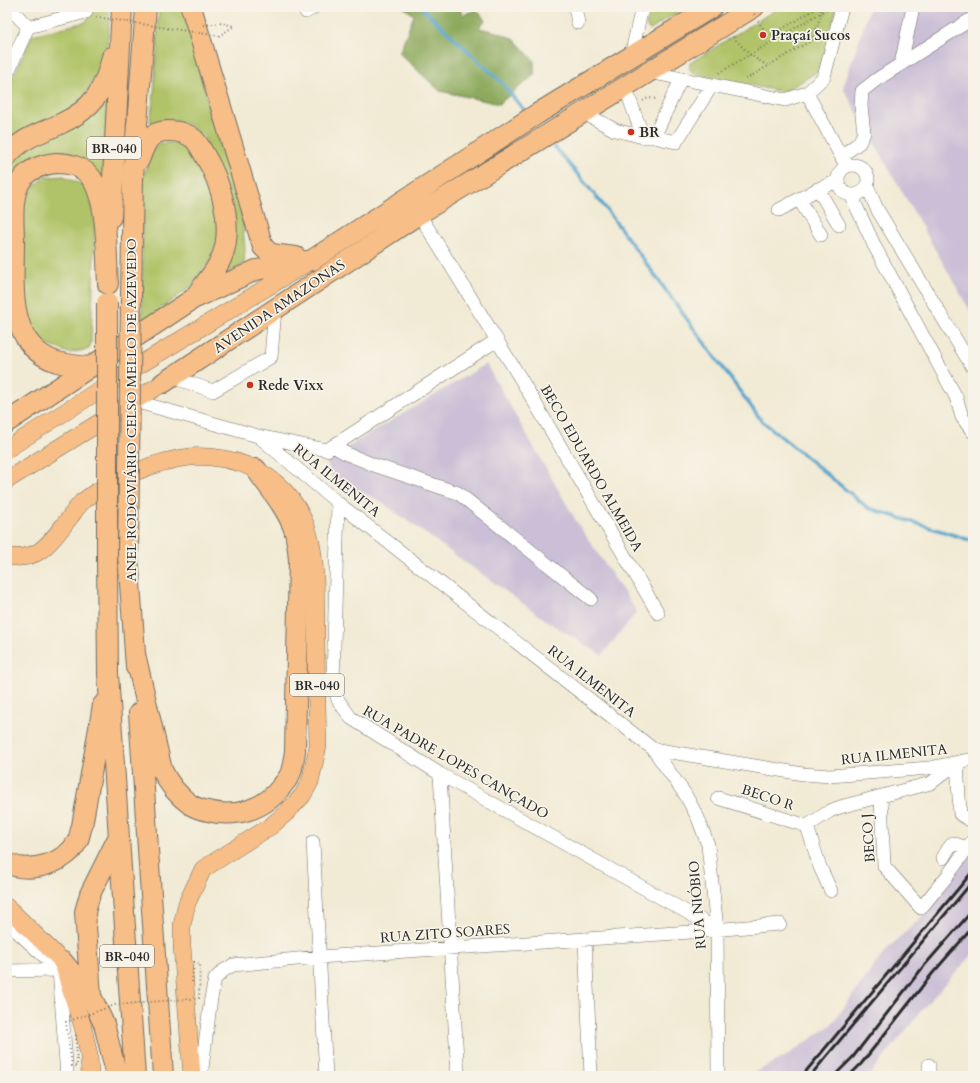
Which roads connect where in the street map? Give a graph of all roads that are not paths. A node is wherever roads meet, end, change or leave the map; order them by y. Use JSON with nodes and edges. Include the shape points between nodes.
{"nodes":[{"id":1,"x":9,"y":7,"type":"edge"},
{"id":2,"x":86,"y":7,"type":"edge"},
{"id":3,"x":146,"y":7,"type":"edge"},
{"id":4,"x":191,"y":7,"type":"edge"},
{"id":5,"x":574,"y":7,"type":"edge"},
{"id":6,"x":642,"y":7,"type":"edge"},
{"id":7,"x":712,"y":7,"type":"edge"},
{"id":8,"x":754,"y":7,"type":"edge"},
{"id":9,"x":842,"y":7,"type":"edge"},
{"id":10,"x":913,"y":7,"type":"edge"},
{"id":11,"x":121,"y":9,"type":"edge"},
{"id":12,"x":973,"y":18,"type":"edge"},
{"id":13,"x":578,"y":23,"type":"dead end"},
{"id":14,"x":28,"y":27,"type":"junction"},
{"id":15,"x":631,"y":56,"type":"junction"},
{"id":16,"x":901,"y":64,"type":"junction"},
{"id":17,"x":649,"y":72,"type":"junction"},
{"id":18,"x":7,"y":74,"type":"edge"},
{"id":19,"x":681,"y":78,"type":"junction"},
{"id":20,"x":707,"y":84,"type":"junction"},
{"id":21,"x":625,"y":86,"type":"junction"},
{"id":22,"x":807,"y":93,"type":"junction"},
{"id":23,"x":584,"y":113,"type":"junction"},
{"id":24,"x":648,"y":136,"type":"junction"},
{"id":25,"x":7,"y":156,"type":"edge"},
{"id":26,"x":845,"y":161,"type":"junction"},
{"id":27,"x":133,"y":177,"type":"junction"},
{"id":28,"x":838,"y":181,"type":"junction"},
{"id":29,"x":867,"y":186,"type":"junction"},
{"id":30,"x":818,"y":189,"type":"junction"},
{"id":31,"x":851,"y":195,"type":"junction"},
{"id":32,"x":799,"y":199,"type":"junction"},
{"id":33,"x":779,"y":210,"type":"dead end"},
{"id":34,"x":419,"y":214,"type":"junction"},
{"id":35,"x":839,"y":225,"type":"dead end"},
{"id":36,"x":821,"y":234,"type":"dead end"},
{"id":37,"x":892,"y":234,"type":"junction"},
{"id":38,"x":874,"y":247,"type":"junction"},
{"id":39,"x":312,"y":260,"type":"junction"},
{"id":40,"x":107,"y":293,"type":"junction"},
{"id":41,"x":193,"y":298,"type":"junction"},
{"id":42,"x":275,"y":309,"type":"junction"},
{"id":43,"x":497,"y":340,"type":"junction"},
{"id":44,"x":90,"y":366,"type":"junction"},
{"id":45,"x":973,"y":368,"type":"edge"},
{"id":46,"x":167,"y":380,"type":"junction"},
{"id":47,"x":134,"y":401,"type":"junction"},
{"id":48,"x":172,"y":412,"type":"junction"},
{"id":49,"x":7,"y":422,"type":"edge"},
{"id":50,"x":973,"y":432,"type":"edge"},
{"id":51,"x":258,"y":436,"type":"junction"},
{"id":52,"x":333,"y":446,"type":"junction"},
{"id":53,"x":7,"y":449,"type":"edge"},
{"id":54,"x":30,"y":465,"type":"junction"},
{"id":55,"x":256,"y":469,"type":"junction"},
{"id":56,"x":7,"y":480,"type":"edge"},
{"id":57,"x":7,"y":491,"type":"edge"},
{"id":58,"x":338,"y":503,"type":"junction"},
{"id":59,"x":49,"y":543,"type":"junction"},
{"id":60,"x":7,"y":544,"type":"edge"},
{"id":61,"x":7,"y":556,"type":"edge"},
{"id":62,"x":591,"y":599,"type":"dead end"},
{"id":63,"x":658,"y":613,"type":"dead end"},
{"id":64,"x":135,"y":654,"type":"junction"},
{"id":65,"x":108,"y":674,"type":"junction"},
{"id":66,"x":653,"y":749,"type":"junction"},
{"id":67,"x":973,"y":759,"type":"edge"},
{"id":68,"x":957,"y":763,"type":"junction"},
{"id":69,"x":440,"y":774,"type":"junction"},
{"id":70,"x":881,"y":797,"type":"junction"},
{"id":71,"x":718,"y":798,"type":"dead end"},
{"id":72,"x":973,"y":822,"type":"edge"},
{"id":73,"x":807,"y":826,"type":"junction"},
{"id":74,"x":119,"y":836,"type":"junction"},
{"id":75,"x":313,"y":842,"type":"dead end"},
{"id":76,"x":970,"y":844,"type":"edge"},
{"id":77,"x":944,"y":858,"type":"dead end"},
{"id":78,"x":7,"y":863,"type":"edge"},
{"id":79,"x":831,"y":891,"type":"dead end"},
{"id":80,"x":7,"y":907,"type":"edge"},
{"id":81,"x":7,"y":922,"type":"edge"},
{"id":82,"x":780,"y":924,"type":"dead end"},
{"id":83,"x":717,"y":930,"type":"junction"},
{"id":84,"x":585,"y":939,"type":"junction"},
{"id":85,"x":451,"y":949,"type":"junction"},
{"id":86,"x":319,"y":957,"type":"junction"},
{"id":87,"x":61,"y":966,"type":"junction"},
{"id":88,"x":7,"y":971,"type":"edge"},
{"id":89,"x":91,"y":996,"type":"junction"},
{"id":90,"x":718,"y":1073,"type":"dead end"},
{"id":91,"x":67,"y":1076,"type":"edge"},
{"id":92,"x":90,"y":1076,"type":"edge"},
{"id":93,"x":117,"y":1076,"type":"edge"},
{"id":94,"x":134,"y":1076,"type":"edge"},
{"id":95,"x":163,"y":1076,"type":"edge"},
{"id":96,"x":192,"y":1076,"type":"edge"},
{"id":97,"x":201,"y":1076,"type":"edge"},
{"id":98,"x":326,"y":1076,"type":"edge"},
{"id":99,"x":458,"y":1076,"type":"edge"},
{"id":100,"x":591,"y":1076,"type":"edge"}],
"edges":[{"from":1,"to":14,"type":"street"},
{"from":2,"to":14,"type":"street","via":[[86,12]]},
{"from":3,"to":27,"type":"highway","name":"ANEL RODOVIÁRIO CELSO MELLO DE AZEVEDO","number":"BR-040"},
{"from":4,"to":39,"type":"highway","via":[[263,247],[271,254]]},
{"from":5,"to":13,"type":"street"},
{"from":6,"to":15,"type":"street"},
{"from":7,"to":15,"type":"highway","name":"AVENIDA AMAZONAS"},
{"from":8,"to":17,"type":"highway","name":"AVENIDA AMAZONAS"},
{"from":9,"to":22,"type":"street","via":[[824,77]]},
{"from":10,"to":16,"type":"street"},
{"from":11,"to":25,"type":"highway","via":[[109,72],[90,106],[62,124],[33,135],[15,146]]},
{"from":11,"to":40,"type":"highway","name":"ANEL RODOVIÁRIO CELSO MELLO DE AZEVEDO","number":"BR-040"},
{"from":12,"to":16,"type":"street"},
{"from":14,"to":18,"type":"street"},
{"from":15,"to":39,"type":"highway","name":"AVENIDA AMAZONAS"},
{"from":16,"to":26,"type":"street","via":[[862,92],[864,133]]},
{"from":17,"to":19,"type":"street"},
{"from":17,"to":21,"type":"highway","name":"AVENIDA AMAZONAS"},
{"from":19,"to":20,"type":"street"},
{"from":19,"to":24,"type":"street","via":[[670,104]]},
{"from":20,"to":22,"type":"street","via":[[785,100]]},
{"from":20,"to":24,"type":"street","via":[[676,142]]},
{"from":21,"to":23,"type":"highway","name":"AVENIDA AMAZONAS"},
{"from":21,"to":24,"type":"street"},
{"from":22,"to":26,"type":"street"},
{"from":23,"to":24,"type":"street","via":[[615,130]]},
{"from":23,"to":34,"type":"highway","name":"AVENIDA AMAZONAS"},
{"from":26,"to":28,"type":"street"},
{"from":26,"to":29,"type":"street","via":[[863,168],[869,180]]},
{"from":27,"to":41,"type":"highway","via":[[146,143],[153,134],[163,131],[178,131],[194,139],[211,165],[225,212],[225,244],[221,259]]},
{"from":27,"to":64,"type":"highway","name":"ANEL RODOVIÁRIO CELSO MELLO DE AZEVEDO","number":"BR-040","bridge":true,"via":[[128,555]]},
{"from":28,"to":30,"type":"street"},
{"from":28,"to":31,"type":"street","via":[[844,193]]},
{"from":29,"to":31,"type":"street","via":[[863,192]]},
{"from":29,"to":37,"type":"street"},
{"from":30,"to":32,"type":"street"},
{"from":30,"to":35,"type":"street"},
{"from":31,"to":38,"type":"street"},
{"from":32,"to":33,"type":"street"},
{"from":32,"to":36,"type":"street"},
{"from":34,"to":42,"type":"highway","name":"AVENIDA AMAZONAS"},
{"from":34,"to":43,"type":"street","name":"BECO EDUARDO ALMEIDA"},
{"from":37,"to":38,"type":"street"},
{"from":37,"to":45,"type":"street"},
{"from":38,"to":50,"type":"street","via":[[956,397],[962,417]]},
{"from":39,"to":41,"type":"highway","via":[[256,270]]},
{"from":39,"to":53,"type":"main road","name":"AVENIDA AMAZONAS"},
{"from":40,"to":44,"type":"highway","via":[[102,203],[97,188],[89,175],[65,163],[34,168],[22,179],[14,196],[14,301],[20,329],[36,351],[56,362]]},
{"from":40,"to":65,"type":"highway","name":"ANEL RODOVIÁRIO CELSO MELLO DE AZEVEDO","number":"BR-040","bridge":true},
{"from":41,"to":44,"type":"highway"},
{"from":42,"to":46,"type":"highway","name":"AVENIDA AMAZONAS"},
{"from":42,"to":46,"type":"street","via":[[271,357],[213,391]]},
{"from":43,"to":52,"type":"street"},
{"from":43,"to":63,"type":"street","name":"BECO EDUARDO ALMEIDA"},
{"from":44,"to":49,"type":"highway"},
{"from":46,"to":47,"type":"main road","name":"AVENIDA AMAZONAS"},
{"from":46,"to":48,"type":"street","via":[[159,394],[161,401]]},
{"from":47,"to":48,"type":"street"},
{"from":47,"to":54,"type":"main road","name":"AVENIDA AMAZONAS"},
{"from":48,"to":51,"type":"street"},
{"from":51,"to":52,"type":"street","via":[[327,450]]},
{"from":51,"to":58,"type":"street","name":"RUA ILMENITA"},
{"from":52,"to":62,"type":"street","via":[[374,465],[458,493]]},
{"from":54,"to":56,"type":"main road","name":"AVENIDA AMAZONAS"},
{"from":54,"to":57,"type":"main road"},
{"from":55,"to":59,"type":"main road","number":"BR-040","via":[[222,458],[192,457],[148,468],[118,480],[82,502]]},
{"from":55,"to":64,"type":"highway","via":[[291,523],[300,560],[295,751],[291,772],[274,796],[250,810],[233,814],[216,813],[192,806],[169,784],[162,770]]},
{"from":55,"to":96,"type":"main road","number":"BR-040","via":[[276,482],[292,500],[311,544],[315,574],[318,746],[310,782],[302,796],[271,826],[202,869],[188,903],[182,924],[182,946]]},
{"from":58,"to":66,"type":"street","name":"RUA ILMENITA"},
{"from":58,"to":69,"type":"street","name":"RUA PADRE LOPES CANÇADO","via":[[333,682],[338,700],[351,718]]},
{"from":59,"to":60,"type":"main road","via":[[26,547]]},
{"from":59,"to":61,"type":"main road","number":"BR-040","via":[[28,557]]},
{"from":64,"to":95,"type":"highway","name":"ANEL RODOVIÁRIO CELSO MELLO DE AZEVEDO","number":"BR-040"},
{"from":65,"to":74,"type":"highway","name":"ANEL RODOVIÁRIO CELSO MELLO DE AZEVEDO","number":"BR-040"},
{"from":65,"to":78,"type":"highway","via":[[82,826],[77,842],[56,861],[41,866],[28,867]]},
{"from":66,"to":68,"type":"street","name":"RUA ILMENITA","via":[[803,774],[830,776],[929,768]]},
{"from":66,"to":83,"type":"street","name":"RUA NIÓBIO","via":[[685,794],[708,845]]},
{"from":67,"to":68,"type":"street","name":"RUA ILMENITA"},
{"from":68,"to":70,"type":"street","via":[[930,783]]},
{"from":68,"to":72,"type":"street","via":[[960,814]]},
{"from":69,"to":83,"type":"street","name":"RUA PADRE LOPES CANÇADO"},
{"from":69,"to":85,"type":"street"},
{"from":70,"to":73,"type":"street","via":[[830,811]]},
{"from":70,"to":76,"type":"street","name":"BECO J","via":[[884,866],[921,908]]},
{"from":71,"to":73,"type":"street","name":"BECO R"},
{"from":73,"to":79,"type":"street","via":[[820,867]]},
{"from":74,"to":89,"type":"highway","via":[[90,894],[86,912]]},
{"from":74,"to":94,"type":"highway","name":"ANEL RODOVIÁRIO CELSO MELLO DE AZEVEDO","number":"BR-040"},
{"from":75,"to":86,"type":"street"},
{"from":76,"to":77,"type":"street","via":[[953,844]]},
{"from":80,"to":87,"type":"main road"},
{"from":81,"to":87,"type":"street"},
{"from":82,"to":83,"type":"street","name":"RUA ZITO SOARES"},
{"from":83,"to":84,"type":"street","name":"RUA ZITO SOARES"},
{"from":83,"to":90,"type":"street","name":"RUA NIÓBIO"},
{"from":84,"to":85,"type":"street","name":"RUA ZITO SOARES"},
{"from":84,"to":100,"type":"street"},
{"from":85,"to":86,"type":"street","name":"RUA ZITO SOARES"},
{"from":85,"to":99,"type":"street"},
{"from":86,"to":97,"type":"street","name":"RUA ZITO SOARES","via":[[233,965],[215,979]]},
{"from":86,"to":98,"type":"street"},
{"from":87,"to":88,"type":"street"},
{"from":87,"to":89,"type":"highway"},
{"from":87,"to":91,"type":"street"},
{"from":87,"to":92,"type":"main road","via":[[83,1027]]},
{"from":89,"to":93,"type":"highway","via":[[104,1024]]}]}
